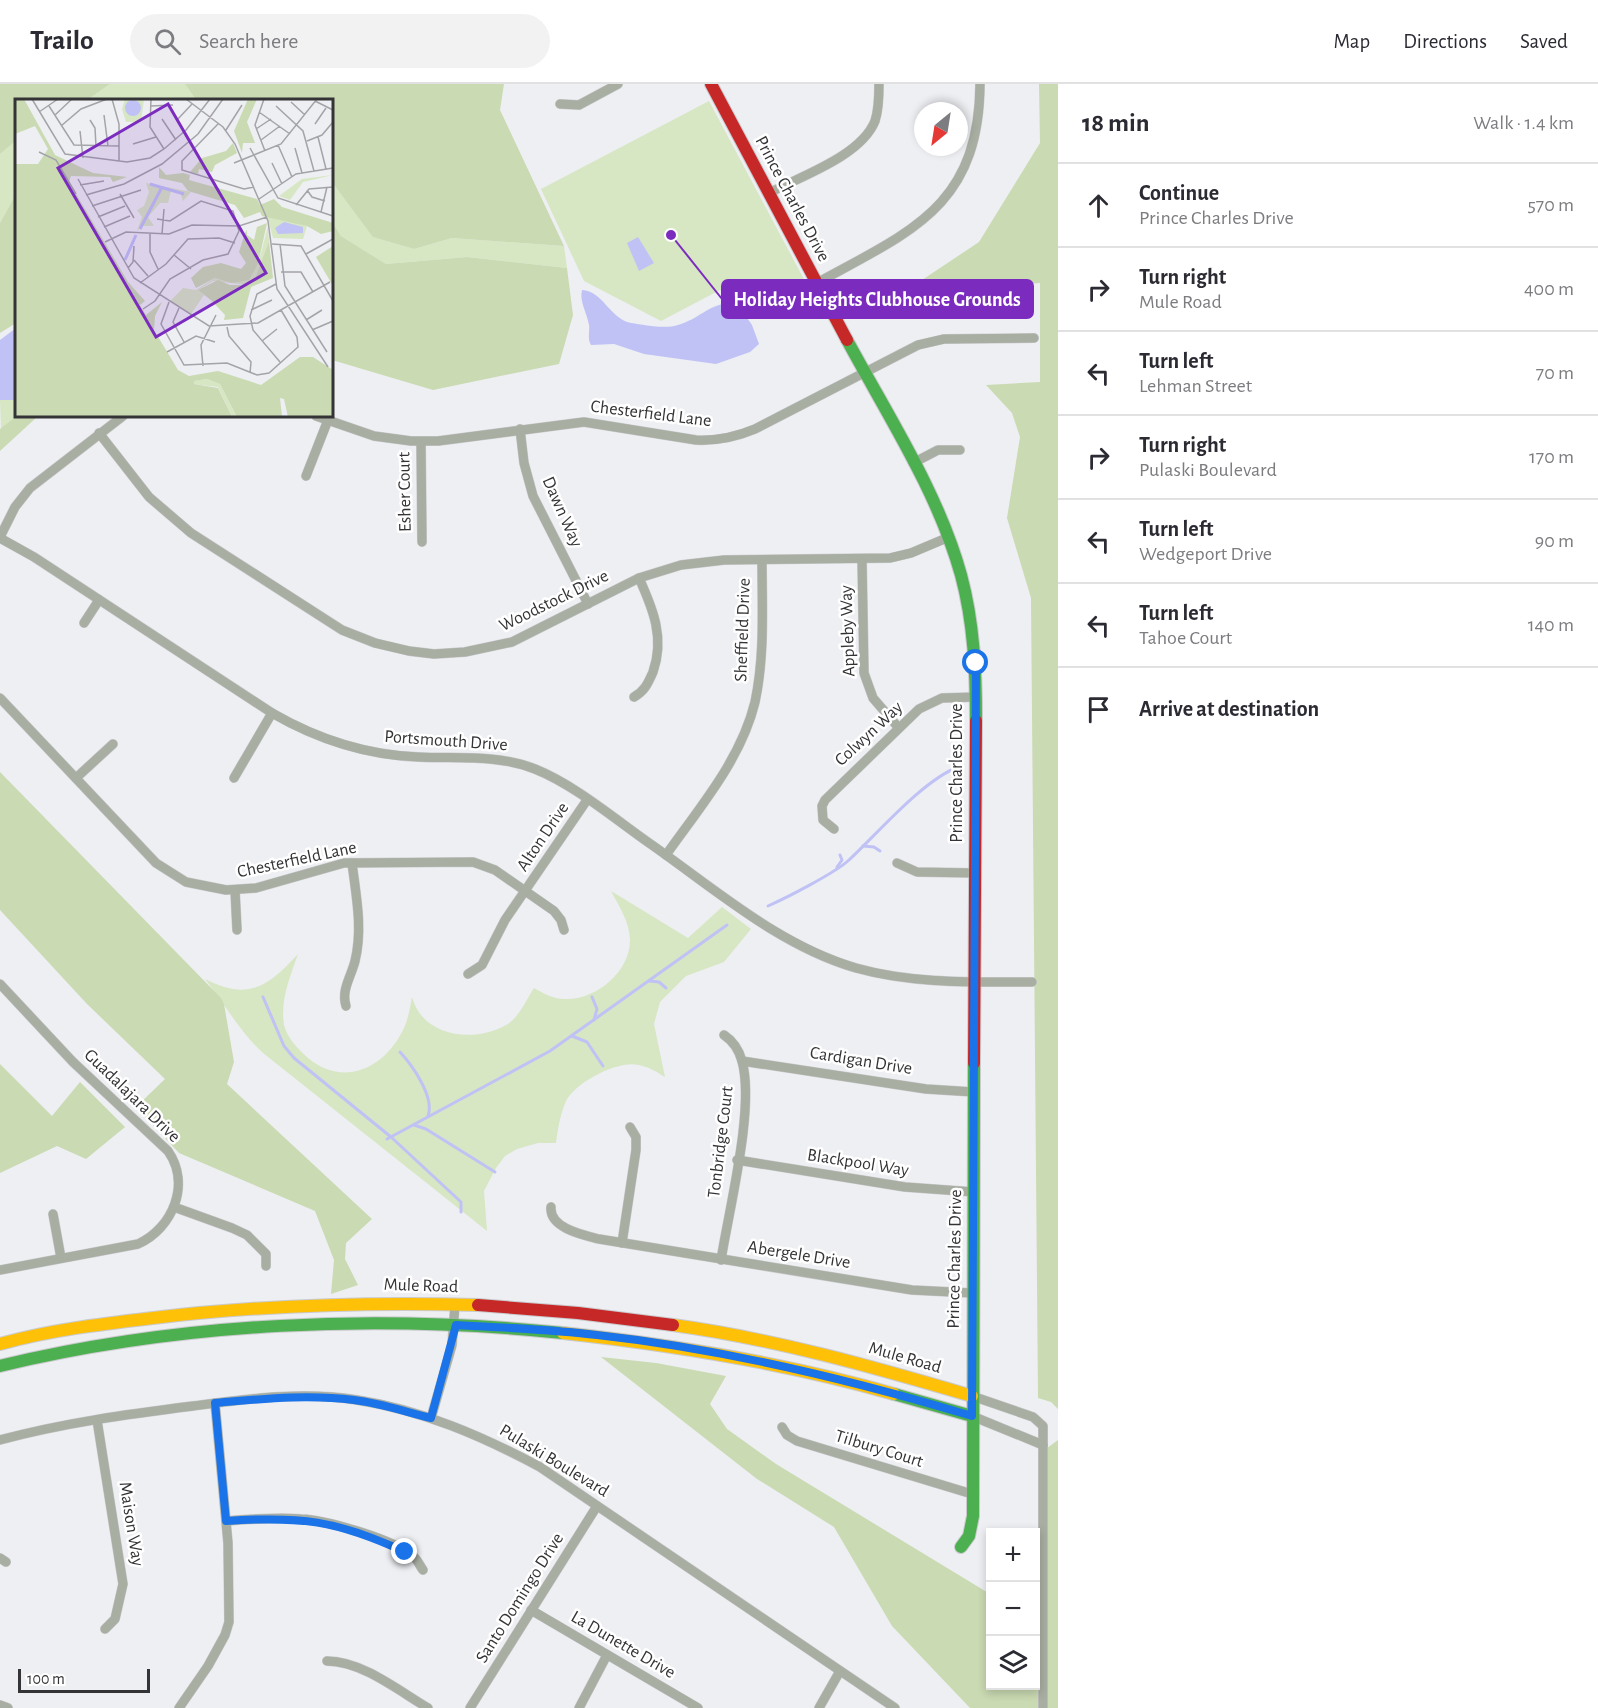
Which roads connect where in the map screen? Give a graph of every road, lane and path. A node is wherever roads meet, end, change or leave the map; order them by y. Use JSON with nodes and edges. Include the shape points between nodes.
{"nodes":[{"id":1,"x":618,"y":84,"type":"edge"},
{"id":2,"x":711,"y":84,"type":"edge"},
{"id":3,"x":879,"y":84,"type":"edge"},
{"id":4,"x":980,"y":84,"type":"edge"},
{"id":5,"x":560,"y":104,"type":"dead end"},
{"id":6,"x":769,"y":193,"type":"junction"},
{"id":7,"x":817,"y":283,"type":"junction"},
{"id":8,"x":1034,"y":338,"type":"dead end"},
{"id":9,"x":864,"y":371,"type":"junction"},
{"id":10,"x":122,"y":417,"type":"edge"},
{"id":11,"x":319,"y":417,"type":"edge"},
{"id":12,"x":328,"y":420,"type":"junction"},
{"id":13,"x":520,"y":429,"type":"junction"},
{"id":14,"x":99,"y":434,"type":"junction"},
{"id":15,"x":421,"y":442,"type":"junction"},
{"id":16,"x":960,"y":450,"type":"dead end"},
{"id":17,"x":913,"y":463,"type":"junction"},
{"id":18,"x":306,"y":477,"type":"dead end"},
{"id":19,"x":949,"y":537,"type":"junction"},
{"id":20,"x":0,"y":538,"type":"edge"},
{"id":21,"x":422,"y":542,"type":"dead end"},
{"id":22,"x":862,"y":559,"type":"junction"},
{"id":23,"x":762,"y":560,"type":"junction"},
{"id":24,"x":639,"y":578,"type":"junction"},
{"id":25,"x":99,"y":600,"type":"junction"},
{"id":26,"x":588,"y":604,"type":"junction"},
{"id":27,"x":84,"y":623,"type":"dead end"},
{"id":28,"x":634,"y":697,"type":"dead end"},
{"id":29,"x":976,"y":697,"type":"junction"},
{"id":30,"x":0,"y":699,"type":"edge"},
{"id":31,"x":272,"y":713,"type":"junction"},
{"id":32,"x":898,"y":727,"type":"junction"},
{"id":33,"x":113,"y":744,"type":"dead end"},
{"id":34,"x":76,"y":778,"type":"junction"},
{"id":35,"x":234,"y":778,"type":"dead end"},
{"id":36,"x":587,"y":800,"type":"junction"},
{"id":37,"x":834,"y":829,"type":"dead end"},
{"id":38,"x":666,"y":855,"type":"junction"},
{"id":39,"x":352,"y":863,"type":"junction"},
{"id":40,"x":897,"y":863,"type":"dead end"},
{"id":41,"x":975,"y":873,"type":"junction"},
{"id":42,"x":235,"y":890,"type":"junction"},
{"id":43,"x":526,"y":891,"type":"junction"},
{"id":44,"x":237,"y":930,"type":"dead end"},
{"id":45,"x":564,"y":930,"type":"dead end"},
{"id":46,"x":468,"y":974,"type":"dead end"},
{"id":47,"x":974,"y":982,"type":"junction"},
{"id":48,"x":1032,"y":982,"type":"dead end"},
{"id":49,"x":0,"y":984,"type":"edge"},
{"id":50,"x":346,"y":1006,"type":"dead end"},
{"id":51,"x":724,"y":1035,"type":"dead end"},
{"id":52,"x":742,"y":1061,"type":"junction"},
{"id":53,"x":974,"y":1092,"type":"junction"},
{"id":54,"x":630,"y":1128,"type":"dead end"},
{"id":55,"x":737,"y":1160,"type":"junction"},
{"id":56,"x":974,"y":1192,"type":"junction"},
{"id":57,"x":174,"y":1207,"type":"junction"},
{"id":58,"x":551,"y":1207,"type":"dead end"},
{"id":59,"x":53,"y":1214,"type":"dead end"},
{"id":60,"x":622,"y":1243,"type":"junction"},
{"id":61,"x":62,"y":1258,"type":"junction"},
{"id":62,"x":721,"y":1260,"type":"junction"},
{"id":63,"x":266,"y":1266,"type":"dead end"},
{"id":64,"x":0,"y":1270,"type":"edge"},
{"id":65,"x":972,"y":1293,"type":"junction"},
{"id":66,"x":455,"y":1305,"type":"junction"},
{"id":67,"x":456,"y":1325,"type":"junction"},
{"id":68,"x":0,"y":1344,"type":"edge"},
{"id":69,"x":0,"y":1366,"type":"edge"},
{"id":70,"x":972,"y":1396,"type":"junction"},
{"id":71,"x":215,"y":1403,"type":"junction"},
{"id":72,"x":972,"y":1416,"type":"junction"},
{"id":73,"x":431,"y":1418,"type":"junction"},
{"id":74,"x":97,"y":1420,"type":"junction"},
{"id":75,"x":782,"y":1426,"type":"dead end"},
{"id":76,"x":0,"y":1440,"type":"edge"},
{"id":77,"x":1043,"y":1445,"type":"junction"},
{"id":78,"x":972,"y":1494,"type":"junction"},
{"id":79,"x":597,"y":1506,"type":"junction"},
{"id":80,"x":226,"y":1521,"type":"junction"},
{"id":81,"x":961,"y":1547,"type":"dead end"},
{"id":82,"x":423,"y":1570,"type":"dead end"},
{"id":83,"x":531,"y":1610,"type":"junction"},
{"id":84,"x":105,"y":1629,"type":"dead end"},
{"id":85,"x":607,"y":1656,"type":"junction"},
{"id":86,"x":327,"y":1661,"type":"dead end"},
{"id":87,"x":840,"y":1671,"type":"junction"},
{"id":88,"x":0,"y":1705,"type":"edge"},
{"id":89,"x":8,"y":1708,"type":"edge"},
{"id":90,"x":179,"y":1708,"type":"edge"},
{"id":91,"x":428,"y":1708,"type":"edge"},
{"id":92,"x":470,"y":1708,"type":"edge"},
{"id":93,"x":579,"y":1708,"type":"edge"},
{"id":94,"x":697,"y":1708,"type":"edge"},
{"id":95,"x":819,"y":1708,"type":"edge"},
{"id":96,"x":895,"y":1708,"type":"edge"},
{"id":97,"x":1043,"y":1708,"type":"edge"}],
"edges":[{"from":1,"to":5,"type":"street","via":[[579,105]]},
{"from":2,"to":6,"type":"main road","name":"Prince Charles Drive"},
{"from":3,"to":6,"type":"street","via":[[877,114],[863,140]]},
{"from":4,"to":7,"type":"street","via":[[978,119],[970,152],[944,200],[911,230]]},
{"from":6,"to":7,"type":"main road","name":"Prince Charles Drive"},
{"from":7,"to":9,"type":"main road","name":"Prince Charles Drive"},
{"from":8,"to":9,"type":"street","name":"Chesterfield Lane","via":[[936,340],[904,350]]},
{"from":9,"to":13,"type":"street","name":"Chesterfield Lane","via":[[755,429],[722,439],[696,440],[584,422]]},
{"from":9,"to":17,"type":"main road","name":"Prince Charles Drive"},
{"from":10,"to":14,"type":"street"},
{"from":11,"to":12,"type":"street","name":"Chesterfield Lane"},
{"from":12,"to":15,"type":"street","name":"Chesterfield Lane","via":[[374,436]]},
{"from":12,"to":18,"type":"street"},
{"from":13,"to":15,"type":"street","name":"Chesterfield Lane"},
{"from":13,"to":26,"type":"street","name":"Dawn Way","via":[[533,495]]},
{"from":14,"to":20,"type":"street","via":[[30,488],[15,507]]},
{"from":14,"to":26,"type":"street","name":"Woodstock Drive","via":[[149,497],[191,533],[327,622],[375,643],[422,653],[480,650],[528,636]]},
{"from":15,"to":21,"type":"street","name":"Esher Court"},
{"from":16,"to":17,"type":"street","via":[[938,450]]},
{"from":17,"to":19,"type":"main road","name":"Prince Charles Drive"},
{"from":19,"to":22,"type":"street","name":"Woodstock Drive","via":[[911,553]]},
{"from":19,"to":29,"type":"main road","name":"Prince Charles Drive","via":[[969,597]]},
{"from":20,"to":25,"type":"street","name":"Portsmouth Drive"},
{"from":22,"to":23,"type":"street","name":"Woodstock Drive"},
{"from":22,"to":32,"type":"street","name":"Appleby Way","via":[[864,673],[873,698]]},
{"from":23,"to":24,"type":"street","name":"Woodstock Drive","via":[[699,561]]},
{"from":23,"to":38,"type":"street","name":"Sheffield Drive","via":[[762,651],[754,704],[730,761]]},
{"from":24,"to":26,"type":"street","name":"Woodstock Drive"},
{"from":24,"to":28,"type":"street","via":[[653,609],[658,638],[657,659],[648,683]]},
{"from":25,"to":27,"type":"street"},
{"from":25,"to":31,"type":"street","name":"Portsmouth Drive"},
{"from":29,"to":32,"type":"street","name":"Colwyn Way","via":[[933,701]]},
{"from":29,"to":41,"type":"main road","name":"Prince Charles Drive"},
{"from":30,"to":34,"type":"street","name":"Chesterfield Lane"},
{"from":31,"to":35,"type":"street"},
{"from":31,"to":36,"type":"street","name":"Portsmouth Drive","via":[[310,732],[366,750],[518,763],[550,776]]},
{"from":32,"to":37,"type":"street","name":"Colwyn Way","via":[[825,800],[823,820]]},
{"from":33,"to":34,"type":"street"},
{"from":34,"to":42,"type":"street","name":"Chesterfield Lane","via":[[167,871],[196,886]]},
{"from":36,"to":38,"type":"street","name":"Portsmouth Drive"},
{"from":36,"to":43,"type":"street","name":"Alton Drive"},
{"from":38,"to":47,"type":"street","name":"Portsmouth Drive","via":[[780,934],[835,961],[895,977]]},
{"from":39,"to":42,"type":"street","name":"Chesterfield Lane"},
{"from":39,"to":43,"type":"street","name":"Chesterfield Lane","via":[[479,863]]},
{"from":39,"to":50,"type":"street","via":[[358,934],[355,960],[344,993]]},
{"from":40,"to":41,"type":"street","via":[[916,872]]},
{"from":41,"to":47,"type":"main road","name":"Prince Charles Drive"},
{"from":42,"to":44,"type":"street"},
{"from":43,"to":45,"type":"street","name":"Chesterfield Lane","via":[[558,915]]},
{"from":43,"to":46,"type":"street","name":"Alton Drive","via":[[501,926],[482,964]]},
{"from":47,"to":48,"type":"street","name":"Portsmouth Drive"},
{"from":47,"to":53,"type":"main road","name":"Prince Charles Drive"},
{"from":49,"to":57,"type":"street","name":"Guadalajara Drive","via":[[73,1062],[168,1151],[179,1177]]},
{"from":51,"to":52,"type":"street","name":"Tonbridge Court"},
{"from":52,"to":53,"type":"street","name":"Cardigan Drive","via":[[926,1089]]},
{"from":52,"to":55,"type":"street","name":"Tonbridge Court","via":[[745,1107]]},
{"from":53,"to":56,"type":"main road","name":"Prince Charles Drive"},
{"from":54,"to":60,"type":"street","via":[[636,1137],[636,1150]]},
{"from":55,"to":56,"type":"street","name":"Blackpool Way","via":[[905,1187]]},
{"from":55,"to":62,"type":"street","name":"Tonbridge Court"},
{"from":56,"to":65,"type":"main road","name":"Prince Charles Drive"},
{"from":57,"to":61,"type":"street","name":"Guadalajara Drive","via":[[166,1225],[154,1237],[138,1244]]},
{"from":57,"to":63,"type":"street","via":[[247,1235],[266,1254]]},
{"from":58,"to":60,"type":"street","name":"Abergele Drive","via":[[556,1221],[570,1230]]},
{"from":59,"to":61,"type":"street"},
{"from":60,"to":62,"type":"street","name":"Abergele Drive"},
{"from":61,"to":64,"type":"street","name":"Guadalajara Drive"},
{"from":62,"to":65,"type":"street","name":"Abergele Drive","via":[[912,1290]]},
{"from":65,"to":70,"type":"main road","name":"Prince Charles Drive"},
{"from":66,"to":67,"type":"street"},
{"from":66,"to":68,"type":"main road","name":"Mule Road","via":[[292,1303],[134,1320]]},
{"from":66,"to":70,"type":"main road","name":"Mule Road","via":[[624,1318],[758,1340],[848,1360]]},
{"from":67,"to":69,"type":"main road","name":"Mule Road","via":[[386,1322],[216,1331],[136,1340]]},
{"from":67,"to":72,"type":"main road","name":"Mule Road","via":[[598,1335],[758,1360]]},
{"from":67,"to":73,"type":"street"},
{"from":70,"to":72,"type":"main road","name":"Prince Charles Drive"},
{"from":70,"to":77,"type":"street","name":"Mule Road","via":[[1037,1419],[1043,1426]]},
{"from":71,"to":73,"type":"street","name":"Pulaski Boulevard","via":[[318,1397],[357,1400]]},
{"from":71,"to":74,"type":"street","name":"Pulaski Boulevard"},
{"from":71,"to":80,"type":"street"},
{"from":72,"to":77,"type":"street","name":"Mule Road"},
{"from":72,"to":78,"type":"main road","name":"Prince Charles Drive"},
{"from":73,"to":79,"type":"street","name":"Pulaski Boulevard","via":[[489,1439],[540,1467]]},
{"from":74,"to":76,"type":"street","name":"Pulaski Boulevard"},
{"from":74,"to":84,"type":"street","name":"Maison Way","via":[[123,1584],[115,1619]]},
{"from":75,"to":78,"type":"street","name":"Tilbury Court","via":[[797,1441]]},
{"from":77,"to":97,"type":"street"},
{"from":78,"to":81,"type":"main road","name":"Prince Charles Drive","via":[[972,1531]]},
{"from":79,"to":83,"type":"street","name":"Santo Domingo Drive"},
{"from":79,"to":87,"type":"street","name":"Pulaski Boulevard"},
{"from":80,"to":82,"type":"street","via":[[303,1519],[331,1524],[405,1552]]},
{"from":80,"to":90,"type":"street","via":[[229,1622],[208,1666]]},
{"from":83,"to":85,"type":"street","name":"La Dunette Drive"},
{"from":83,"to":92,"type":"street","name":"Santo Domingo Drive"},
{"from":85,"to":93,"type":"street"},
{"from":85,"to":94,"type":"street","name":"La Dunette Drive"},
{"from":86,"to":91,"type":"street","via":[[360,1670]]},
{"from":87,"to":95,"type":"street"},
{"from":87,"to":96,"type":"street","name":"Pulaski Boulevard"},
{"from":88,"to":89,"type":"street"}]}
